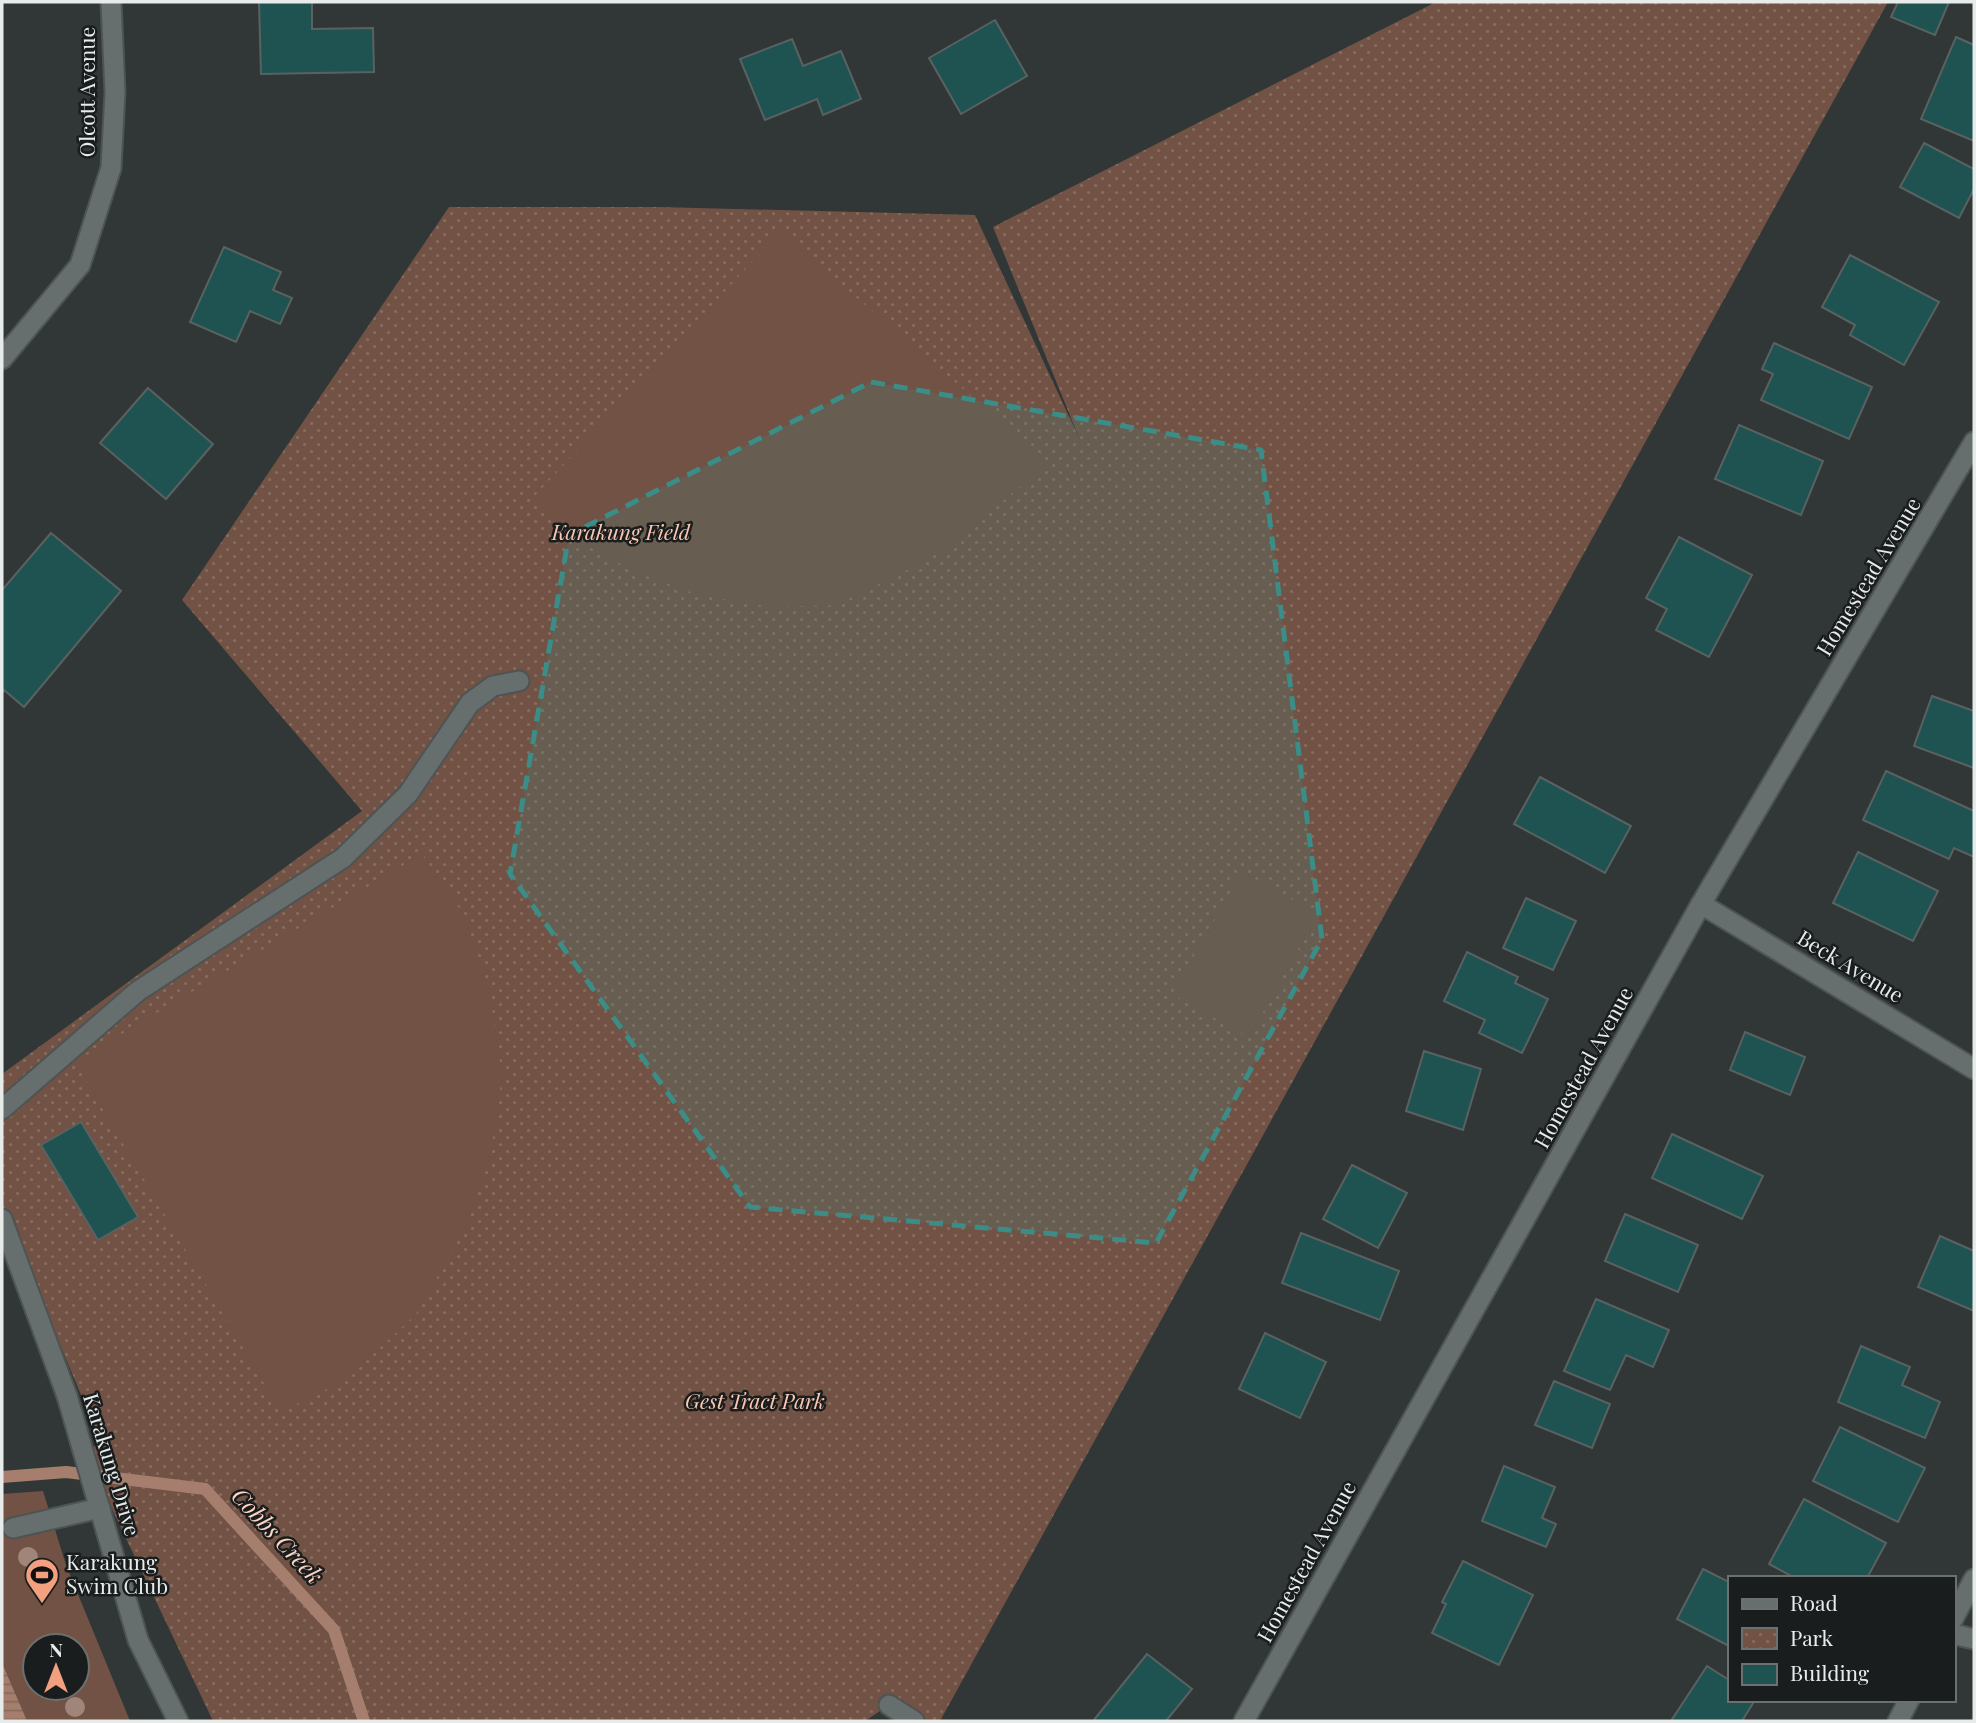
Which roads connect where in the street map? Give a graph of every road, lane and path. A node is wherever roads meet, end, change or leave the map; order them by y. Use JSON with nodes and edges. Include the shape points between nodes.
{"nodes":[{"id":1,"x":111,"y":2,"type":"edge"},
{"id":2,"x":2,"y":359,"type":"edge"},
{"id":3,"x":1974,"y":442,"type":"edge"},
{"id":4,"x":519,"y":681,"type":"dead end"},
{"id":5,"x":1702,"y":904,"type":"junction"},
{"id":6,"x":1974,"y":1069,"type":"edge"},
{"id":7,"x":2,"y":1109,"type":"edge"},
{"id":8,"x":2,"y":1219,"type":"edge"},
{"id":9,"x":100,"y":1508,"type":"junction"},
{"id":10,"x":13,"y":1528,"type":"dead end"},
{"id":11,"x":1974,"y":1579,"type":"edge"},
{"id":12,"x":1955,"y":1615,"type":"edge"},
{"id":13,"x":1955,"y":1634,"type":"edge"},
{"id":14,"x":1974,"y":1639,"type":"edge"},
{"id":15,"x":1908,"y":1702,"type":"edge"},
{"id":16,"x":889,"y":1705,"type":"dead end"},
{"id":17,"x":178,"y":1721,"type":"edge"},
{"id":18,"x":914,"y":1721,"type":"edge"},
{"id":19,"x":1244,"y":1721,"type":"edge"},
{"id":20,"x":1898,"y":1721,"type":"edge"}],
"edges":[{"from":1,"to":2,"type":"street","name":"Olcott Avenue","via":[[115,92],[111,167],[80,265]]},
{"from":3,"to":5,"type":"street","name":"Homestead Avenue"},
{"from":4,"to":7,"type":"street","via":[[493,686],[470,703],[408,794],[343,858],[138,991]]},
{"from":5,"to":6,"type":"street","name":"Beck Avenue"},
{"from":5,"to":19,"type":"street","name":"Homestead Avenue"},
{"from":8,"to":9,"type":"street","name":"Karakung Drive","via":[[67,1396]]},
{"from":9,"to":10,"type":"street"},
{"from":9,"to":17,"type":"street","name":"Karakung Drive","via":[[138,1640]]},
{"from":11,"to":12,"type":"street"},
{"from":13,"to":14,"type":"street"},
{"from":15,"to":20,"type":"street"},
{"from":16,"to":18,"type":"street"}]}
